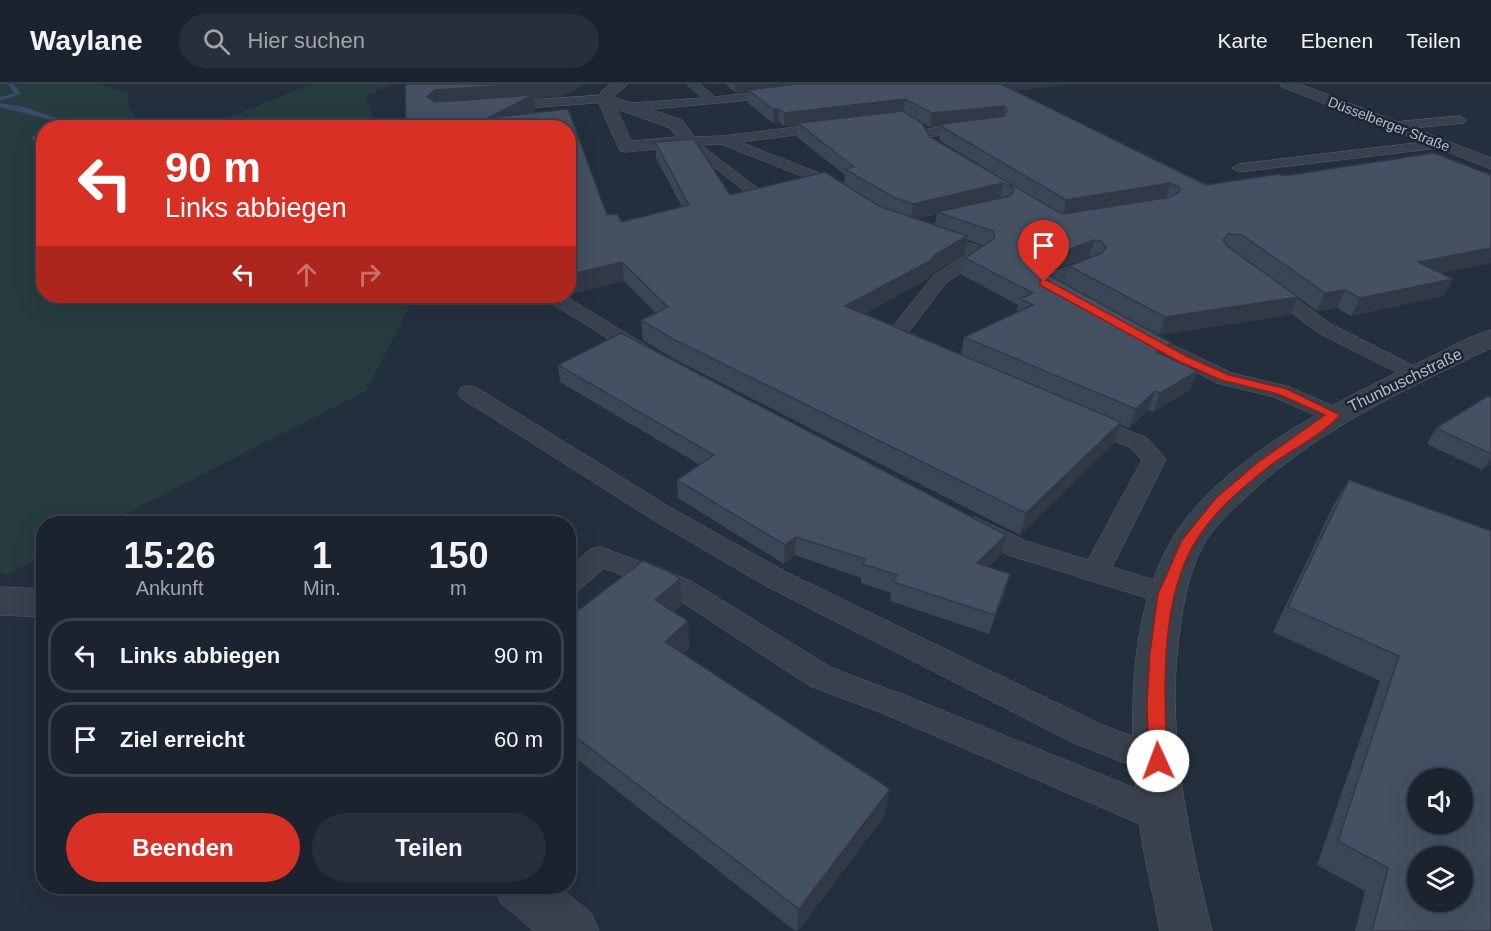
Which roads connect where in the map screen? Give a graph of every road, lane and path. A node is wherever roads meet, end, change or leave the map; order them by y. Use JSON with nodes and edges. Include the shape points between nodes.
{"nodes":[{"id":1,"x":621,"y":84,"type":"edge"},
{"id":2,"x":693,"y":84,"type":"edge"},
{"id":3,"x":1287,"y":84,"type":"edge"},
{"id":4,"x":795,"y":92,"type":"edge"},
{"id":5,"x":605,"y":99,"type":"junction"},
{"id":6,"x":712,"y":101,"type":"junction"},
{"id":7,"x":632,"y":107,"type":"junction"},
{"id":8,"x":485,"y":108,"type":"edge"},
{"id":9,"x":1460,"y":120,"type":"dead end"},
{"id":10,"x":912,"y":123,"type":"edge"},
{"id":11,"x":847,"y":125,"type":"edge"},
{"id":12,"x":985,"y":125,"type":"edge"},
{"id":13,"x":1395,"y":126,"type":"junction"},
{"id":14,"x":723,"y":140,"type":"junction"},
{"id":15,"x":688,"y":141,"type":"junction"},
{"id":16,"x":1442,"y":144,"type":"junction"},
{"id":17,"x":784,"y":150,"type":"dead end"},
{"id":18,"x":761,"y":153,"type":"junction"},
{"id":19,"x":1491,"y":164,"type":"edge"},
{"id":20,"x":1239,"y":168,"type":"dead end"},
{"id":21,"x":757,"y":194,"type":"edge"},
{"id":22,"x":857,"y":201,"type":"edge"},
{"id":23,"x":924,"y":226,"type":"edge"},
{"id":24,"x":1090,"y":264,"type":"edge"},
{"id":25,"x":1247,"y":271,"type":"edge"},
{"id":26,"x":565,"y":303,"type":"edge"},
{"id":27,"x":1083,"y":304,"type":"edge"},
{"id":28,"x":1122,"y":326,"type":"edge"},
{"id":29,"x":1491,"y":338,"type":"edge"},
{"id":30,"x":937,"y":355,"type":"edge"},
{"id":31,"x":666,"y":365,"type":"edge"},
{"id":32,"x":1415,"y":374,"type":"junction"},
{"id":33,"x":469,"y":393,"type":"dead end"},
{"id":34,"x":1065,"y":410,"type":"edge"},
{"id":35,"x":1334,"y":415,"type":"junction"},
{"id":36,"x":953,"y":515,"type":"edge"},
{"id":37,"x":1096,"y":572,"type":"junction"},
{"id":38,"x":576,"y":577,"type":"edge"},
{"id":39,"x":1166,"y":594,"type":"junction"},
{"id":40,"x":0,"y":601,"type":"edge"},
{"id":41,"x":36,"y":603,"type":"edge"},
{"id":42,"x":1158,"y":761,"type":"junction"},
{"id":43,"x":1162,"y":816,"type":"junction"},
{"id":44,"x":528,"y":894,"type":"edge"},
{"id":45,"x":573,"y":931,"type":"edge"},
{"id":46,"x":1186,"y":931,"type":"edge"}],
"edges":[{"from":1,"to":5,"type":"street"},
{"from":2,"to":6,"type":"lane"},
{"from":3,"to":13,"type":"street","name":"Düsselberger Straße"},
{"from":4,"to":6,"type":"lane"},
{"from":5,"to":7,"type":"street"},
{"from":5,"to":8,"type":"lane"},
{"from":5,"to":15,"type":"street","via":[[626,147]]},
{"from":6,"to":7,"type":"lane"},
{"from":7,"to":15,"type":"street","via":[[676,124]]},
{"from":9,"to":13,"type":"lane"},
{"from":10,"to":12,"type":"lane","via":[[931,139]]},
{"from":11,"to":14,"type":"lane"},
{"from":13,"to":16,"type":"street","name":"Düsselberger Straße"},
{"from":14,"to":15,"type":"lane"},
{"from":14,"to":18,"type":"lane"},
{"from":15,"to":21,"type":"lane"},
{"from":16,"to":19,"type":"street","name":"Düsselberger Straße"},
{"from":16,"to":20,"type":"lane"},
{"from":17,"to":18,"type":"lane"},
{"from":18,"to":22,"type":"lane","via":[[822,179]]},
{"from":23,"to":30,"type":"lane","via":[[982,253],[940,279],[895,336]]},
{"from":24,"to":27,"type":"lane","via":[[1044,282]]},
{"from":25,"to":32,"type":"lane","via":[[1324,328]]},
{"from":26,"to":31,"type":"lane"},
{"from":28,"to":35,"type":"lane","via":[[1225,378],[1282,392]]},
{"from":29,"to":32,"type":"street","name":"Thunbuschstraße"},
{"from":32,"to":35,"type":"street","name":"Thunbuschstraße"},
{"from":33,"to":42,"type":"lane","via":[[664,515],[777,579],[1086,733]]},
{"from":34,"to":37,"type":"lane","via":[[1139,443],[1154,459]]},
{"from":35,"to":39,"type":"street","name":"Thunbuschstraße","via":[[1261,465],[1220,502],[1189,540]]},
{"from":36,"to":37,"type":"lane","via":[[1017,548]]},
{"from":37,"to":39,"type":"lane"},
{"from":38,"to":43,"type":"lane","via":[[601,556],[681,588],[821,677]]},
{"from":39,"to":42,"type":"street","name":"Thunbuschstraße","via":[[1158,653]]},
{"from":40,"to":41,"type":"street"},
{"from":42,"to":43,"type":"street","name":"Thunbuschstraße"},
{"from":43,"to":46,"type":"street","name":"Thunbuschstraße"},
{"from":44,"to":45,"type":"street"}]}
